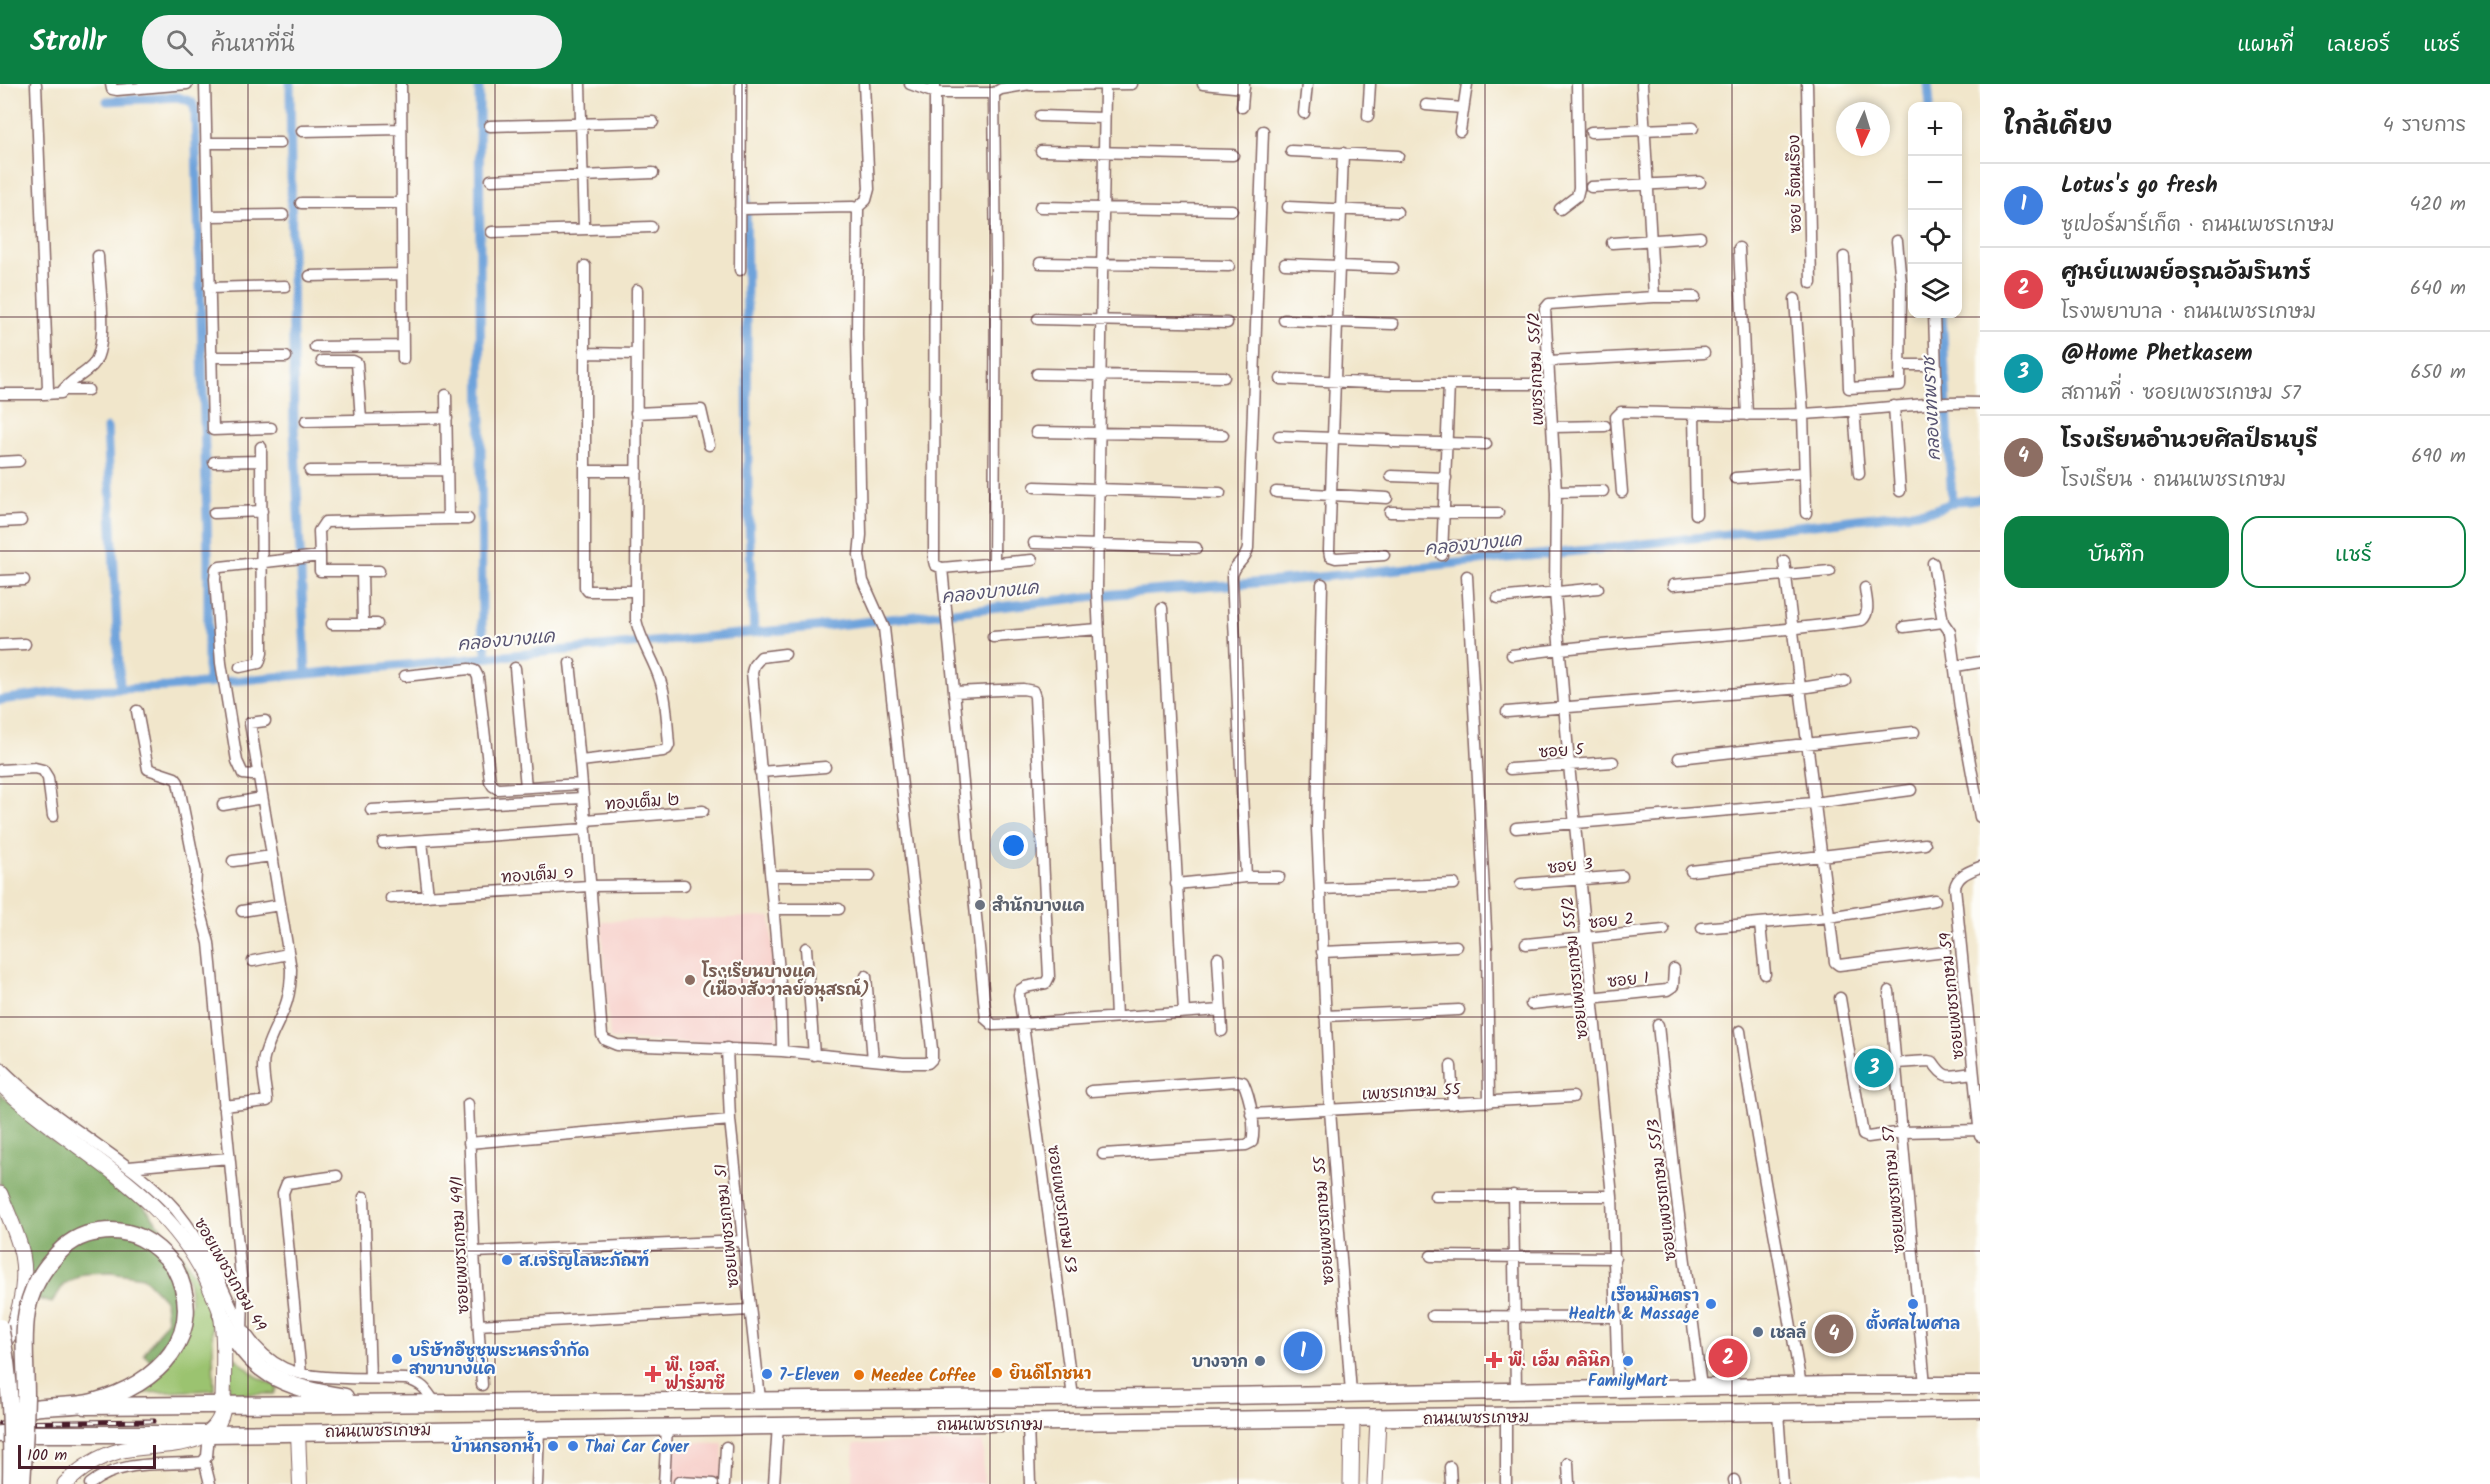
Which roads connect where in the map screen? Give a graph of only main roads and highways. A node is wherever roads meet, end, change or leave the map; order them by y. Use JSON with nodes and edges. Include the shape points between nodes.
{"nodes":[{"id":1,"x":0,"y":1083,"type":"edge"},
{"id":2,"x":0,"y":1194,"type":"edge"},
{"id":3,"x":221,"y":1314,"type":"junction"},
{"id":4,"x":0,"y":1327,"type":"edge"},
{"id":5,"x":0,"y":1346,"type":"edge"},
{"id":6,"x":1980,"y":1385,"type":"edge"},
{"id":7,"x":1642,"y":1388,"type":"junction"},
{"id":8,"x":1379,"y":1393,"type":"junction"},
{"id":9,"x":1351,"y":1394,"type":"junction"},
{"id":10,"x":399,"y":1404,"type":"junction"},
{"id":11,"x":253,"y":1405,"type":"junction"},
{"id":12,"x":92,"y":1406,"type":"junction"},
{"id":13,"x":224,"y":1406,"type":"junction"},
{"id":14,"x":34,"y":1407,"type":"junction"},
{"id":15,"x":0,"y":1408,"type":"edge"},
{"id":16,"x":1980,"y":1409,"type":"edge"},
{"id":17,"x":1645,"y":1414,"type":"junction"},
{"id":18,"x":1352,"y":1419,"type":"junction"},
{"id":19,"x":1378,"y":1419,"type":"junction"},
{"id":20,"x":266,"y":1432,"type":"junction"},
{"id":21,"x":0,"y":1434,"type":"edge"},
{"id":22,"x":94,"y":1434,"type":"junction"},
{"id":23,"x":209,"y":1434,"type":"junction"},
{"id":24,"x":11,"y":1484,"type":"edge"},
{"id":25,"x":22,"y":1484,"type":"edge"},
{"id":26,"x":65,"y":1484,"type":"edge"},
{"id":27,"x":1351,"y":1484,"type":"edge"},
{"id":28,"x":1376,"y":1484,"type":"edge"}],
"edges":[{"from":1,"to":3,"type":"main road","via":[[41,1119],[118,1173],[166,1218],[201,1268]]},
{"from":2,"to":5,"type":"main road","via":[[20,1245],[25,1278],[16,1320]]},
{"from":3,"to":10,"type":"main road","via":[[241,1348],[272,1376],[308,1390]]},
{"from":3,"to":13,"type":"main road"},
{"from":4,"to":24,"type":"main road","bridge":true,"via":[[8,1377]]},
{"from":6,"to":7,"type":"main road","name":"ถนนเพชรเกษม"},
{"from":7,"to":8,"type":"main road","name":"ถนนเพชรเกษม"},
{"from":7,"to":17,"type":"main road"},
{"from":8,"to":9,"type":"main road","name":"ถนนเพชรเกษม"},
{"from":8,"to":19,"type":"main road"},
{"from":9,"to":10,"type":"main road","name":"ถนนเพชรเกษม"},
{"from":9,"to":18,"type":"main road"},
{"from":10,"to":11,"type":"main road","name":"ถนนเพชรเกษม"},
{"from":11,"to":13,"type":"main road","name":"ถนนเพชรเกษม"},
{"from":11,"to":20,"type":"main road","via":[[255,1424]]},
{"from":12,"to":13,"type":"main road","name":"ถนนเพชรเกษม"},
{"from":12,"to":14,"type":"main road","name":"ถนนเพชรเกษม"},
{"from":12,"to":22,"type":"main road","via":[[108,1411],[113,1419],[111,1428]]},
{"from":13,"to":23,"type":"main road","via":[[221,1419]]},
{"from":14,"to":15,"type":"main road","name":"ถนนเพชรเกษม"},
{"from":14,"to":25,"type":"main road","bridge":true,"via":[[91,1403],[144,1381],[164,1365],[186,1317],[186,1300],[183,1283],[161,1250],[140,1236],[110,1230],[91,1233],[59,1251],[41,1273],[29,1296],[25,1321]]},
{"from":16,"to":17,"type":"main road","name":"ถนนเพชรเกษม"},
{"from":17,"to":19,"type":"main road","name":"ถนนเพชรเกษม"},
{"from":18,"to":19,"type":"main road","name":"ถนนเพชรเกษม"},
{"from":18,"to":20,"type":"main road","name":"ถนนเพชรเกษม"},
{"from":18,"to":27,"type":"main road"},
{"from":19,"to":28,"type":"main road"},
{"from":20,"to":23,"type":"main road","name":"ถนนเพชรเกษม"},
{"from":21,"to":22,"type":"main road","name":"ถนนเพชรเกษม"},
{"from":22,"to":23,"type":"main road","name":"ถนนเพชรเกษม"},
{"from":23,"to":26,"type":"main road","via":[[185,1442],[112,1453],[86,1466]]}]}
